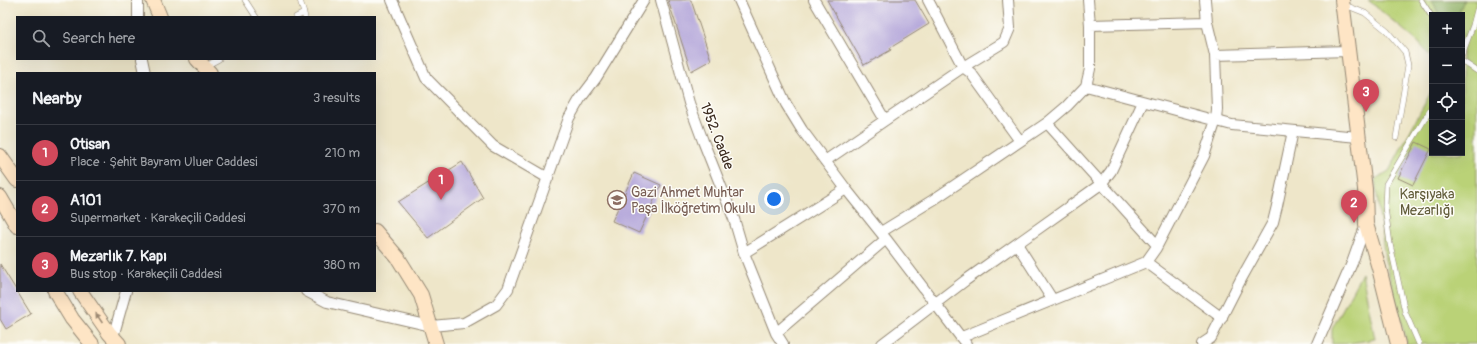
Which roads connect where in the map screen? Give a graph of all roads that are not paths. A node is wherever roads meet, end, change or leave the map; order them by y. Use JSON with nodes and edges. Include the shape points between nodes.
{"nodes":[{"id":1,"x":138,"y":0,"type":"edge"},
{"id":2,"x":153,"y":0,"type":"edge"},
{"id":3,"x":245,"y":0,"type":"edge"},
{"id":4,"x":300,"y":0,"type":"edge"},
{"id":5,"x":392,"y":0,"type":"edge"},
{"id":6,"x":644,"y":0,"type":"edge"},
{"id":7,"x":660,"y":0,"type":"edge"},
{"id":8,"x":740,"y":0,"type":"edge"},
{"id":9,"x":814,"y":0,"type":"edge"},
{"id":10,"x":928,"y":0,"type":"edge"},
{"id":11,"x":1008,"y":0,"type":"edge"},
{"id":12,"x":1088,"y":0,"type":"edge"},
{"id":13,"x":1205,"y":0,"type":"edge"},
{"id":14,"x":1421,"y":0,"type":"edge"},
{"id":15,"x":1342,"y":2,"type":"edge"},
{"id":16,"x":1477,"y":10,"type":"edge"},
{"id":17,"x":1429,"y":13,"type":"edge"},
{"id":18,"x":304,"y":15,"type":"edge"},
{"id":19,"x":138,"y":16,"type":"edge"},
{"id":20,"x":160,"y":16,"type":"edge"},
{"id":21,"x":255,"y":16,"type":"edge"},
{"id":22,"x":1207,"y":22,"type":"junction"},
{"id":23,"x":1090,"y":25,"type":"junction"},
{"id":24,"x":1465,"y":48,"type":"edge"},
{"id":25,"x":1348,"y":51,"type":"junction"},
{"id":26,"x":1215,"y":55,"type":"junction"},
{"id":27,"x":142,"y":60,"type":"edge"},
{"id":28,"x":217,"y":60,"type":"edge"},
{"id":29,"x":1465,"y":62,"type":"edge"},
{"id":30,"x":204,"y":66,"type":"edge"},
{"id":31,"x":963,"y":67,"type":"junction"},
{"id":32,"x":1477,"y":71,"type":"edge"},
{"id":33,"x":146,"y":72,"type":"edge"},
{"id":34,"x":1086,"y":86,"type":"junction"},
{"id":35,"x":1143,"y":102,"type":"junction"},
{"id":36,"x":1429,"y":112,"type":"edge"},
{"id":37,"x":885,"y":120,"type":"junction"},
{"id":38,"x":1216,"y":120,"type":"junction"},
{"id":39,"x":1047,"y":123,"type":"junction"},
{"id":40,"x":1293,"y":131,"type":"junction"},
{"id":41,"x":1358,"y":137,"type":"junction"},
{"id":42,"x":1396,"y":138,"type":"dead end"},
{"id":43,"x":1020,"y":141,"type":"junction"},
{"id":44,"x":0,"y":156,"type":"edge"},
{"id":45,"x":825,"y":162,"type":"junction"},
{"id":46,"x":548,"y":178,"type":"junction"},
{"id":47,"x":16,"y":179,"type":"edge"},
{"id":48,"x":1101,"y":184,"type":"junction"},
{"id":49,"x":846,"y":189,"type":"junction"},
{"id":50,"x":0,"y":197,"type":"edge"},
{"id":51,"x":16,"y":224,"type":"edge"},
{"id":52,"x":1366,"y":224,"type":"junction"},
{"id":53,"x":376,"y":232,"type":"edge"},
{"id":54,"x":884,"y":236,"type":"junction"},
{"id":55,"x":1017,"y":244,"type":"junction"},
{"id":56,"x":1157,"y":245,"type":"junction"},
{"id":57,"x":744,"y":253,"type":"junction"},
{"id":58,"x":1146,"y":262,"type":"junction"},
{"id":59,"x":56,"y":292,"type":"edge"},
{"id":60,"x":81,"y":292,"type":"edge"},
{"id":61,"x":126,"y":292,"type":"edge"},
{"id":62,"x":308,"y":292,"type":"edge"},
{"id":63,"x":1052,"y":299,"type":"junction"},
{"id":64,"x":934,"y":303,"type":"junction"},
{"id":65,"x":1222,"y":318,"type":"junction"},
{"id":66,"x":431,"y":326,"type":"junction"},
{"id":67,"x":776,"y":333,"type":"junction"},
{"id":68,"x":116,"y":341,"type":"edge"},
{"id":69,"x":964,"y":341,"type":"edge"},
{"id":70,"x":1215,"y":341,"type":"edge"},
{"id":71,"x":92,"y":344,"type":"edge"},
{"id":72,"x":436,"y":344,"type":"edge"},
{"id":73,"x":783,"y":344,"type":"edge"},
{"id":74,"x":882,"y":344,"type":"edge"},
{"id":75,"x":1202,"y":344,"type":"edge"},
{"id":76,"x":1318,"y":344,"type":"edge"},
{"id":77,"x":1398,"y":344,"type":"edge"},
{"id":78,"x":1419,"y":344,"type":"edge"}],
"edges":[{"from":1,"to":19,"type":"street"},
{"from":2,"to":20,"type":"main road"},
{"from":3,"to":21,"type":"lane"},
{"from":4,"to":18,"type":"lane"},
{"from":5,"to":46,"type":"street","via":[[426,78],[493,146]]},
{"from":6,"to":46,"type":"street","via":[[569,118]]},
{"from":7,"to":57,"type":"street","name":"1952. Cadde","via":[[689,103],[734,218]]},
{"from":8,"to":45,"type":"street","via":[[786,104]]},
{"from":9,"to":37,"type":"street"},
{"from":10,"to":31,"type":"street"},
{"from":11,"to":31,"type":"street","via":[[1010,28],[1004,42]]},
{"from":12,"to":23,"type":"street"},
{"from":13,"to":22,"type":"street"},
{"from":14,"to":17,"type":"lane"},
{"from":15,"to":25,"type":"main road"},
{"from":15,"to":42,"type":"lane","via":[[1365,13],[1387,31],[1405,52],[1408,65]]},
{"from":16,"to":24,"type":"lane"},
{"from":22,"to":23,"type":"street"},
{"from":22,"to":26,"type":"street"},
{"from":23,"to":34,"type":"street","via":[[1090,69]]},
{"from":25,"to":26,"type":"street"},
{"from":25,"to":41,"type":"main road"},
{"from":26,"to":38,"type":"street"},
{"from":27,"to":33,"type":"street"},
{"from":28,"to":30,"type":"lane"},
{"from":29,"to":32,"type":"lane"},
{"from":31,"to":37,"type":"street"},
{"from":31,"to":43,"type":"street","via":[[971,73]]},
{"from":34,"to":35,"type":"street"},
{"from":34,"to":39,"type":"street"},
{"from":35,"to":38,"type":"street"},
{"from":35,"to":48,"type":"street","via":[[1111,171]]},
{"from":36,"to":78,"type":"lane","via":[[1386,184],[1385,207],[1390,244],[1405,312]]},
{"from":37,"to":45,"type":"street"},
{"from":38,"to":40,"type":"street"},
{"from":38,"to":56,"type":"street","via":[[1204,156]]},
{"from":39,"to":43,"type":"street"},
{"from":39,"to":48,"type":"street"},
{"from":40,"to":41,"type":"street"},
{"from":40,"to":65,"type":"street","via":[[1273,222]]},
{"from":41,"to":52,"type":"main road","via":[[1365,189]]},
{"from":43,"to":54,"type":"street"},
{"from":44,"to":47,"type":"main road"},
{"from":45,"to":49,"type":"street"},
{"from":46,"to":66,"type":"street","via":[[508,289],[496,305],[464,323]]},
{"from":48,"to":55,"type":"street"},
{"from":48,"to":56,"type":"street"},
{"from":49,"to":54,"type":"street"},
{"from":49,"to":57,"type":"street"},
{"from":50,"to":51,"type":"main road"},
{"from":52,"to":76,"type":"street"},
{"from":52,"to":77,"type":"main road"},
{"from":53,"to":66,"type":"main road","via":[[398,258],[421,295]]},
{"from":54,"to":64,"type":"street"},
{"from":54,"to":67,"type":"street"},
{"from":55,"to":63,"type":"street"},
{"from":55,"to":64,"type":"street"},
{"from":56,"to":58,"type":"street"},
{"from":57,"to":67,"type":"street","name":"1952. Cadde"},
{"from":58,"to":63,"type":"street"},
{"from":58,"to":65,"type":"street"},
{"from":59,"to":71,"type":"main road","via":[[72,319]]},
{"from":68,"to":60,"type":"main road","one_way":true},
{"from":61,"to":68,"type":"street"},
{"from":62,"to":66,"type":"street","via":[[327,302]]},
{"from":63,"to":69,"type":"street"},
{"from":64,"to":69,"type":"street"},
{"from":64,"to":74,"type":"street"},
{"from":65,"to":70,"type":"street"},
{"from":66,"to":72,"type":"main road"},
{"from":67,"to":73,"type":"street","name":"1952. Cadde"},
{"from":70,"to":75,"type":"street"}]}
